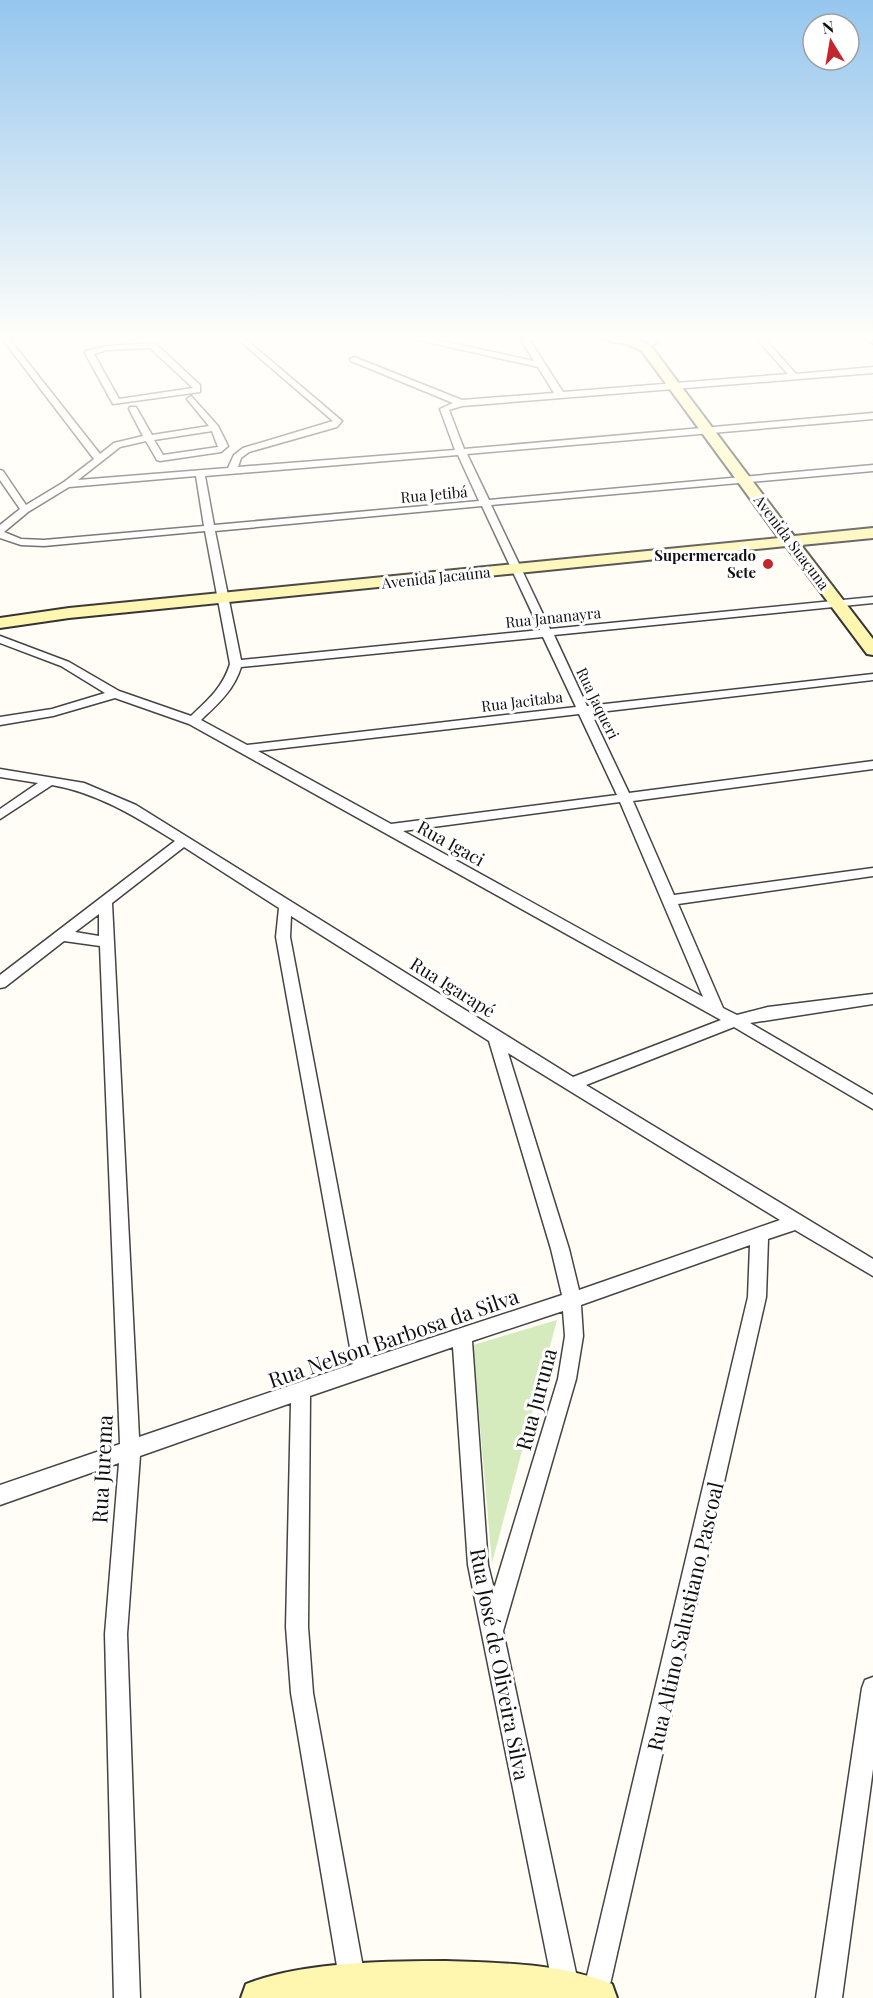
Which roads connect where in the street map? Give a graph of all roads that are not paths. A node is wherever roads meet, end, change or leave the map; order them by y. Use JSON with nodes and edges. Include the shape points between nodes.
{"nodes":[{"id":1,"x":76,"y":429,"type":"edge"},
{"id":2,"x":143,"y":429,"type":"edge"},
{"id":3,"x":207,"y":429,"type":"edge"},
{"id":4,"x":216,"y":429,"type":"edge"},
{"id":5,"x":319,"y":429,"type":"edge"},
{"id":6,"x":452,"y":429,"type":"edge"},
{"id":7,"x":721,"y":429,"type":"edge"},
{"id":8,"x":712,"y":430,"type":"junction"},
{"id":9,"x":147,"y":438,"type":"junction"},
{"id":10,"x":460,"y":452,"type":"junction"},
{"id":11,"x":98,"y":458,"type":"junction"},
{"id":12,"x":873,"y":468,"type":"edge"},
{"id":13,"x":232,"y":470,"type":"junction"},
{"id":14,"x":0,"y":473,"type":"edge"},
{"id":15,"x":200,"y":473,"type":"junction"},
{"id":16,"x":752,"y":480,"type":"junction"},
{"id":17,"x":66,"y":484,"type":"junction"},
{"id":18,"x":486,"y":504,"type":"junction"},
{"id":19,"x":25,"y":510,"type":"junction"},
{"id":20,"x":873,"y":525,"type":"edge"},
{"id":21,"x":209,"y":530,"type":"junction"},
{"id":22,"x":0,"y":532,"type":"edge"},
{"id":23,"x":873,"y":533,"type":"edge"},
{"id":24,"x":796,"y":537,"type":"junction"},
{"id":25,"x":514,"y":564,"type":"junction"},
{"id":26,"x":221,"y":593,"type":"junction"},
{"id":27,"x":873,"y":600,"type":"edge"},
{"id":28,"x":846,"y":602,"type":"junction"},
{"id":29,"x":0,"y":614,"type":"edge"},
{"id":30,"x":0,"y":623,"type":"edge"},
{"id":31,"x":873,"y":624,"type":"edge"},
{"id":32,"x":546,"y":633,"type":"junction"},
{"id":33,"x":0,"y":639,"type":"edge"},
{"id":34,"x":873,"y":650,"type":"edge"},
{"id":35,"x":236,"y":664,"type":"junction"},
{"id":36,"x":873,"y":676,"type":"edge"},
{"id":37,"x":115,"y":694,"type":"junction"},
{"id":38,"x":582,"y":709,"type":"junction"},
{"id":39,"x":193,"y":721,"type":"junction"},
{"id":40,"x":0,"y":722,"type":"edge"},
{"id":41,"x":245,"y":749,"type":"junction"},
{"id":42,"x":873,"y":765,"type":"edge"},
{"id":43,"x":0,"y":773,"type":"edge"},
{"id":44,"x":51,"y":780,"type":"junction"},
{"id":45,"x":625,"y":798,"type":"junction"},
{"id":46,"x":0,"y":815,"type":"edge"},
{"id":47,"x":388,"y":829,"type":"junction"},
{"id":48,"x":185,"y":840,"type":"junction"},
{"id":49,"x":873,"y":872,"type":"edge"},
{"id":50,"x":671,"y":900,"type":"junction"},
{"id":51,"x":105,"y":901,"type":"junction"},
{"id":52,"x":287,"y":905,"type":"junction"},
{"id":53,"x":60,"y":935,"type":"junction"},
{"id":54,"x":107,"y":942,"type":"junction"},
{"id":55,"x":0,"y":983,"type":"edge"},
{"id":56,"x":873,"y":999,"type":"edge"},
{"id":57,"x":718,"y":1013,"type":"junction"},
{"id":58,"x":735,"y":1021,"type":"junction"},
{"id":59,"x":496,"y":1038,"type":"junction"},
{"id":60,"x":574,"y":1083,"type":"junction"},
{"id":61,"x":873,"y":1103,"type":"edge"},
{"id":62,"x":799,"y":1221,"type":"junction"},
{"id":63,"x":759,"y":1234,"type":"junction"},
{"id":64,"x":873,"y":1268,"type":"edge"},
{"id":65,"x":572,"y":1300,"type":"junction"},
{"id":66,"x":462,"y":1337,"type":"junction"},
{"id":67,"x":363,"y":1369,"type":"junction"},
{"id":68,"x":301,"y":1391,"type":"junction"},
{"id":69,"x":130,"y":1451,"type":"junction"},
{"id":70,"x":0,"y":1495,"type":"edge"},
{"id":71,"x":492,"y":1632,"type":"junction"},
{"id":72,"x":873,"y":1688,"type":"edge"},
{"id":73,"x":353,"y":1984,"type":"junction"},
{"id":74,"x":586,"y":1994,"type":"edge"},
{"id":75,"x":127,"y":1998,"type":"edge"},
{"id":76,"x":260,"y":1998,"type":"edge"},
{"id":77,"x":829,"y":1998,"type":"edge"}],
"edges":[{"from":1,"to":11,"type":"street"},
{"from":2,"to":9,"type":"street"},
{"from":3,"to":9,"type":"street"},
{"from":4,"to":9,"type":"street","via":[[223,446],[220,449],[166,459],[158,457]]},
{"from":5,"to":13,"type":"street","via":[[246,450],[237,457]]},
{"from":6,"to":10,"type":"street","name":"Rua Jaqueri"},
{"from":7,"to":8,"type":"street"},
{"from":8,"to":10,"type":"street"},
{"from":8,"to":16,"type":"street","name":"Avenida Suaçuna"},
{"from":9,"to":11,"type":"street","via":[[123,443]]},
{"from":10,"to":13,"type":"street"},
{"from":10,"to":18,"type":"street","name":"Rua Jaqueri"},
{"from":11,"to":17,"type":"street"},
{"from":12,"to":16,"type":"street","name":"Rua Jetibá"},
{"from":13,"to":15,"type":"street"},
{"from":14,"to":19,"type":"street"},
{"from":15,"to":17,"type":"street"},
{"from":15,"to":21,"type":"street"},
{"from":16,"to":18,"type":"street","name":"Rua Jetibá"},
{"from":16,"to":24,"type":"street","name":"Avenida Suaçuna"},
{"from":17,"to":19,"type":"street"},
{"from":18,"to":21,"type":"street","name":"Rua Jetibá"},
{"from":18,"to":25,"type":"street","name":"Rua Jaqueri"},
{"from":19,"to":22,"type":"street"},
{"from":20,"to":24,"type":"street","name":"Avenida Jacaúna"},
{"from":21,"to":22,"type":"street","name":"Rua Jetibá","via":[[44,543],[9,540]]},
{"from":21,"to":26,"type":"street"},
{"from":23,"to":24,"type":"street","name":"Avenida Jacaúna"},
{"from":24,"to":25,"type":"street","name":"Avenida Jacaúna"},
{"from":24,"to":28,"type":"street","name":"Avenida Suaçuna"},
{"from":25,"to":26,"type":"street","name":"Avenida Jacaúna"},
{"from":25,"to":32,"type":"street","name":"Rua Jaqueri"},
{"from":26,"to":29,"type":"street","name":"Avenida Jacaúna","via":[[64,603]]},
{"from":26,"to":30,"type":"street","name":"Avenida Jacaúna"},
{"from":26,"to":35,"type":"street"},
{"from":27,"to":28,"type":"street","name":"Rua Jananayra"},
{"from":28,"to":31,"type":"street","name":"Avenida Suaçuna"},
{"from":28,"to":32,"type":"street","name":"Rua Jananayra"},
{"from":28,"to":34,"type":"street","name":"Avenida Suaçuna"},
{"from":32,"to":35,"type":"street","name":"Rua Jananayra"},
{"from":32,"to":38,"type":"street","name":"Rua Jaqueri"},
{"from":33,"to":37,"type":"street","name":"Rua Igaci","via":[[65,664]]},
{"from":35,"to":39,"type":"street","via":[[221,694]]},
{"from":36,"to":38,"type":"street","name":"Rua Jacitaba"},
{"from":37,"to":39,"type":"street","name":"Rua Igaci"},
{"from":37,"to":40,"type":"street"},
{"from":38,"to":41,"type":"street","name":"Rua Jacitaba"},
{"from":38,"to":45,"type":"street","name":"Rua Jaqueri"},
{"from":39,"to":41,"type":"street","name":"Rua Igaci"},
{"from":41,"to":47,"type":"street","name":"Rua Igaci"},
{"from":42,"to":45,"type":"street"},
{"from":43,"to":44,"type":"street","name":"Rua Igarapé"},
{"from":44,"to":46,"type":"street"},
{"from":44,"to":48,"type":"street","name":"Rua Igarapé","via":[[105,795]]},
{"from":45,"to":47,"type":"street"},
{"from":45,"to":50,"type":"street","name":"Rua Jaqueri"},
{"from":47,"to":57,"type":"street","name":"Rua Igaci"},
{"from":48,"to":51,"type":"street"},
{"from":48,"to":52,"type":"street","name":"Rua Igarapé"},
{"from":49,"to":50,"type":"street"},
{"from":50,"to":57,"type":"street","name":"Rua Jaqueri"},
{"from":51,"to":53,"type":"street"},
{"from":51,"to":54,"type":"street","name":"Rua Jurema"},
{"from":52,"to":59,"type":"street","name":"Rua Igarapé"},
{"from":52,"to":67,"type":"street","via":[[283,937]]},
{"from":53,"to":54,"type":"street"},
{"from":53,"to":55,"type":"street"},
{"from":54,"to":69,"type":"street","name":"Rua Jurema"},
{"from":56,"to":58,"type":"street"},
{"from":57,"to":58,"type":"street","name":"Rua Igaci"},
{"from":58,"to":60,"type":"street"},
{"from":58,"to":61,"type":"street","name":"Rua Igaci"},
{"from":59,"to":60,"type":"street","name":"Rua Igarapé"},
{"from":59,"to":65,"type":"street","name":"Rua Juruna"},
{"from":60,"to":62,"type":"street","name":"Rua Igarapé"},
{"from":62,"to":63,"type":"street","name":"Rua Nelson Barbosa da Silva"},
{"from":62,"to":64,"type":"street","name":"Rua Igarapé"},
{"from":63,"to":65,"type":"street","name":"Rua Nelson Barbosa da Silva"},
{"from":63,"to":74,"type":"street","name":"Rua Altino Salustiano Pascoal","via":[[757,1297]]},
{"from":65,"to":66,"type":"street","name":"Rua Nelson Barbosa da Silva"},
{"from":65,"to":71,"type":"street","name":"Rua Juruna","via":[[574,1336],[567,1379]]},
{"from":66,"to":67,"type":"street","name":"Rua Nelson Barbosa da Silva"},
{"from":66,"to":71,"type":"street","name":"Rua José de Oliveira Silva","via":[[478,1565]]},
{"from":67,"to":68,"type":"street","name":"Rua Nelson Barbosa da Silva"},
{"from":68,"to":69,"type":"street","name":"Rua Nelson Barbosa da Silva"},
{"from":68,"to":73,"type":"street","via":[[297,1582],[302,1694]]},
{"from":69,"to":70,"type":"street","name":"Rua Nelson Barbosa da Silva"},
{"from":69,"to":75,"type":"street","name":"Rua Jurema","via":[[116,1634]]},
{"from":71,"to":74,"type":"street","name":"Rua José de Oliveira Silva"},
{"from":72,"to":77,"type":"street"},
{"from":73,"to":74,"type":"street","via":[[453,1979]]},
{"from":73,"to":76,"type":"street"}]}
